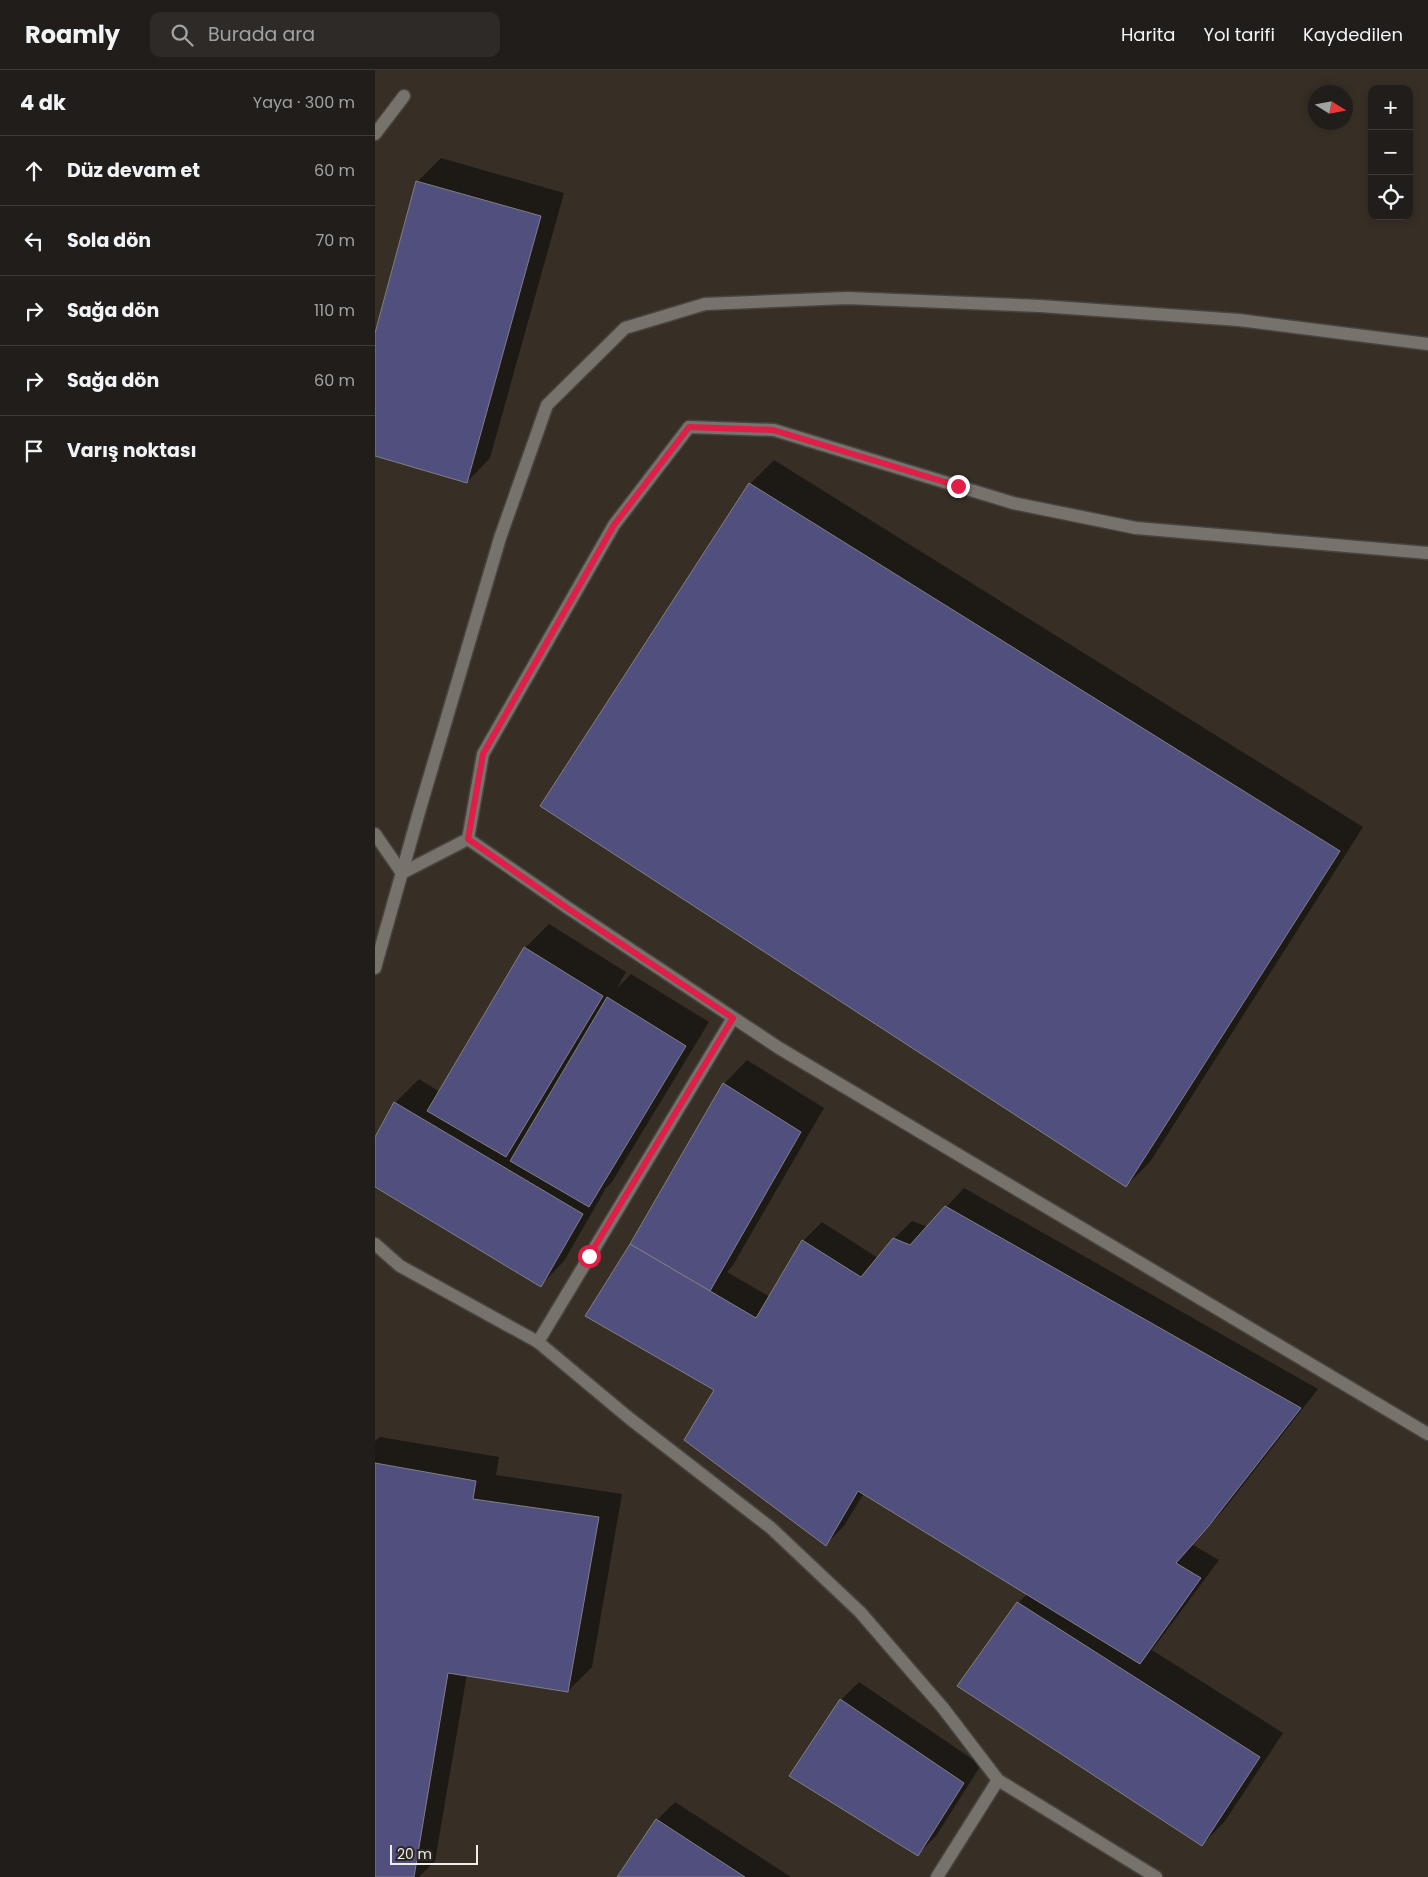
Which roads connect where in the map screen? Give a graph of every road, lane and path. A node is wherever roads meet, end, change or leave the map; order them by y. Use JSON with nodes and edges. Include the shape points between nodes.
{"nodes":[{"id":1,"x":404,"y":96,"type":"dead end"},
{"id":2,"x":375,"y":134,"type":"edge"},
{"id":3,"x":1428,"y":344,"type":"edge"},
{"id":4,"x":1428,"y":553,"type":"edge"},
{"id":5,"x":375,"y":834,"type":"edge"},
{"id":6,"x":468,"y":839,"type":"junction"},
{"id":7,"x":402,"y":873,"type":"junction"},
{"id":8,"x":375,"y":968,"type":"edge"},
{"id":9,"x":733,"y":1018,"type":"junction"},
{"id":10,"x":375,"y":1244,"type":"edge"},
{"id":11,"x":538,"y":1342,"type":"junction"},
{"id":12,"x":1428,"y":1434,"type":"edge"},
{"id":13,"x":998,"y":1780,"type":"junction"},
{"id":14,"x":937,"y":1877,"type":"edge"},
{"id":15,"x":1156,"y":1877,"type":"edge"}],
"edges":[{"from":1,"to":2,"type":"lane"},
{"from":3,"to":7,"type":"lane","via":[[1230,320],[1040,306],[847,298],[705,304],[625,328],[547,405],[500,538]]},
{"from":4,"to":6,"type":"lane","via":[[1136,528],[1013,502],[773,430],[689,427],[614,525],[483,754]]},
{"from":5,"to":7,"type":"lane"},
{"from":6,"to":7,"type":"lane"},
{"from":6,"to":9,"type":"lane"},
{"from":7,"to":8,"type":"lane"},
{"from":9,"to":11,"type":"lane"},
{"from":9,"to":12,"type":"lane"},
{"from":10,"to":11,"type":"lane","via":[[400,1266]]},
{"from":11,"to":13,"type":"lane","via":[[629,1418],[771,1528],[861,1612],[943,1708]]},
{"from":13,"to":14,"type":"lane"},
{"from":13,"to":15,"type":"lane"}]}
